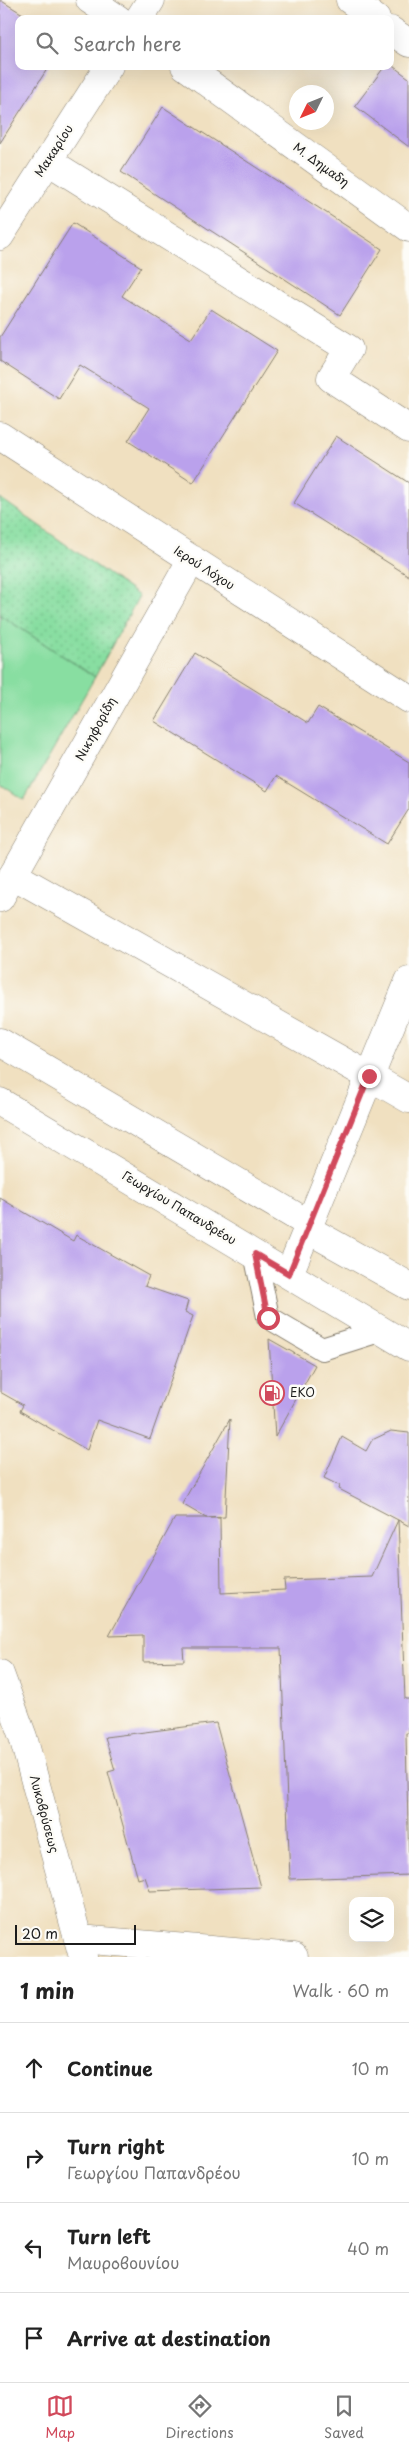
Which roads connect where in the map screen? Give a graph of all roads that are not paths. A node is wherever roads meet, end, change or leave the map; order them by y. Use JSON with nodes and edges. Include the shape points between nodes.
{"nodes":[{"id":1,"x":90,"y":0,"type":"edge"},
{"id":2,"x":151,"y":0,"type":"edge"},
{"id":3,"x":350,"y":0,"type":"edge"},
{"id":4,"x":112,"y":15,"type":"edge"},
{"id":5,"x":142,"y":15,"type":"edge"},
{"id":6,"x":371,"y":15,"type":"edge"},
{"id":7,"x":394,"y":33,"type":"edge"},
{"id":8,"x":409,"y":44,"type":"edge"},
{"id":9,"x":106,"y":70,"type":"edge"},
{"id":10,"x":191,"y":70,"type":"edge"},
{"id":11,"x":48,"y":161,"type":"junction"},
{"id":12,"x":409,"y":228,"type":"edge"},
{"id":13,"x":0,"y":236,"type":"edge"},
{"id":14,"x":409,"y":430,"type":"edge"},
{"id":15,"x":0,"y":436,"type":"edge"},
{"id":16,"x":192,"y":560,"type":"junction"},
{"id":17,"x":409,"y":699,"type":"edge"},
{"id":18,"x":6,"y":887,"type":"edge"},
{"id":19,"x":409,"y":981,"type":"edge"},
{"id":20,"x":0,"y":1042,"type":"edge"},
{"id":21,"x":369,"y":1076,"type":"junction"},
{"id":22,"x":409,"y":1099,"type":"edge"},
{"id":23,"x":0,"y":1102,"type":"edge"},
{"id":24,"x":308,"y":1227,"type":"junction"},
{"id":25,"x":255,"y":1254,"type":"junction"},
{"id":26,"x":289,"y":1274,"type":"junction"},
{"id":27,"x":409,"y":1286,"type":"edge"},
{"id":28,"x":382,"y":1330,"type":"junction"},
{"id":29,"x":409,"y":1347,"type":"edge"},
{"id":30,"x":0,"y":1674,"type":"edge"},
{"id":31,"x":81,"y":1948,"type":"edge"},
{"id":32,"x":294,"y":1957,"type":"edge"}],
"edges":[{"from":1,"to":4,"type":"street"},
{"from":2,"to":5,"type":"street"},
{"from":3,"to":6,"type":"street"},
{"from":7,"to":8,"type":"street"},
{"from":9,"to":11,"type":"street","name":"Μακαρίου"},
{"from":10,"to":12,"type":"street","name":"Μ. Δημαδη"},
{"from":11,"to":13,"type":"street","name":"Μακαρίου"},
{"from":11,"to":14,"type":"street","via":[[349,349],[331,378]]},
{"from":15,"to":16,"type":"street","name":"Ιερού Λόχου"},
{"from":16,"to":17,"type":"street","name":"Ιερού Λόχου"},
{"from":16,"to":18,"type":"street","name":"Νικηφορίδη"},
{"from":18,"to":21,"type":"street"},
{"from":19,"to":21,"type":"street"},
{"from":20,"to":24,"type":"street"},
{"from":21,"to":22,"type":"street"},
{"from":21,"to":24,"type":"street"},
{"from":23,"to":25,"type":"street","name":"Γεωργίου Παπανδρέου"},
{"from":24,"to":26,"type":"street"},
{"from":24,"to":27,"type":"street"},
{"from":25,"to":26,"type":"street","name":"Γεωργίου Παπανδρέου"},
{"from":25,"to":28,"type":"lane","via":[[268,1318],[322,1349]]},
{"from":26,"to":28,"type":"street","name":"Γεωργίου Παπανδρέου"},
{"from":28,"to":29,"type":"street","name":"Γεωργίου Παπανδρέου"},
{"from":30,"to":31,"type":"street","name":"Λυκοβρύσεως","via":[[23,1737]]},
{"from":31,"to":32,"type":"street"}]}
